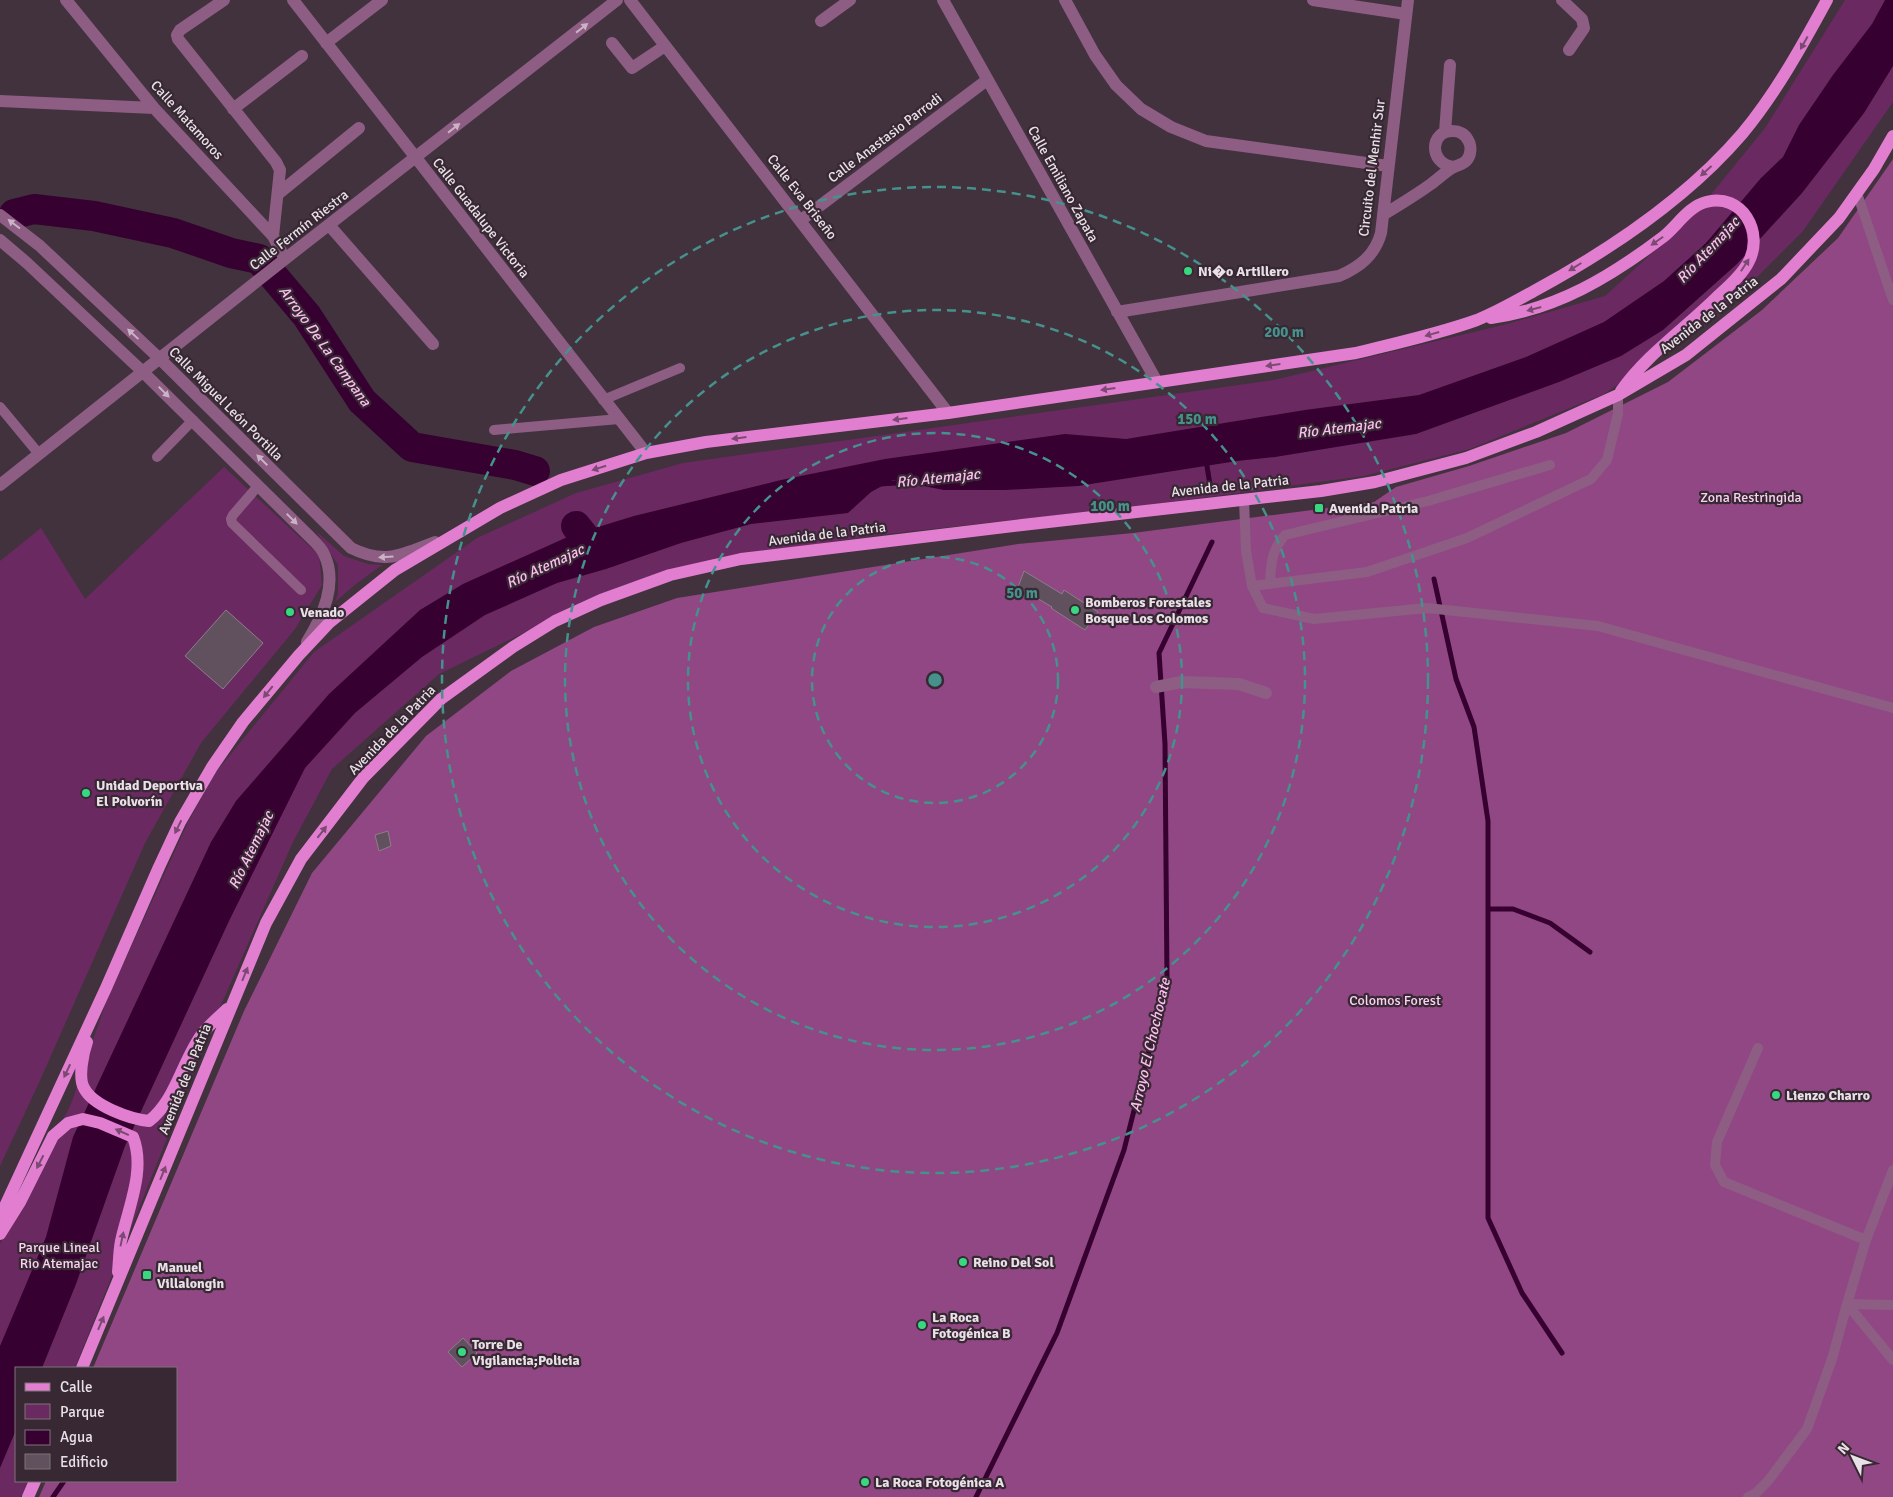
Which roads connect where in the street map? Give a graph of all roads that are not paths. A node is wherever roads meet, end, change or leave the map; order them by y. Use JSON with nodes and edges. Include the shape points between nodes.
{"nodes":[{"id":1,"x":66,"y":0,"type":"edge"},
{"id":2,"x":224,"y":0,"type":"edge"},
{"id":3,"x":293,"y":0,"type":"edge"},
{"id":4,"x":382,"y":0,"type":"edge"},
{"id":5,"x":617,"y":0,"type":"edge"},
{"id":6,"x":630,"y":0,"type":"edge"},
{"id":7,"x":850,"y":0,"type":"edge"},
{"id":8,"x":943,"y":0,"type":"edge"},
{"id":9,"x":1065,"y":0,"type":"edge"},
{"id":10,"x":1313,"y":0,"type":"edge"},
{"id":11,"x":1408,"y":0,"type":"edge"},
{"id":12,"x":1562,"y":0,"type":"edge"},
{"id":13,"x":1827,"y":0,"type":"edge"},
{"id":14,"x":1406,"y":14,"type":"junction"},
{"id":15,"x":821,"y":21,"type":"dead end"},
{"id":16,"x":326,"y":43,"type":"junction"},
{"id":17,"x":612,"y":43,"type":"dead end"},
{"id":18,"x":665,"y":46,"type":"junction"},
{"id":19,"x":1569,"y":50,"type":"dead end"},
{"id":20,"x":302,"y":56,"type":"dead end"},
{"id":21,"x":1450,"y":65,"type":"dead end"},
{"id":22,"x":987,"y":80,"type":"junction"},
{"id":23,"x":0,"y":102,"type":"edge"},
{"id":24,"x":154,"y":108,"type":"junction"},
{"id":25,"x":233,"y":110,"type":"junction"},
{"id":26,"x":359,"y":128,"type":"dead end"},
{"id":27,"x":1445,"y":132,"type":"junction"},
{"id":28,"x":1893,"y":136,"type":"edge"},
{"id":29,"x":415,"y":158,"type":"junction"},
{"id":30,"x":1388,"y":166,"type":"junction"},
{"id":31,"x":1453,"y":167,"type":"junction"},
{"id":32,"x":1857,"y":193,"type":"junction"},
{"id":33,"x":278,"y":194,"type":"junction"},
{"id":34,"x":0,"y":215,"type":"edge"},
{"id":35,"x":1383,"y":215,"type":"junction"},
{"id":36,"x":801,"y":220,"type":"junction"},
{"id":37,"x":329,"y":225,"type":"junction"},
{"id":38,"x":273,"y":236,"type":"junction"},
{"id":39,"x":0,"y":240,"type":"edge"},
{"id":40,"x":285,"y":259,"type":"junction"},
{"id":41,"x":76,"y":280,"type":"junction"},
{"id":42,"x":62,"y":295,"type":"junction"},
{"id":43,"x":1893,"y":300,"type":"edge"},
{"id":44,"x":1117,"y":312,"type":"junction"},
{"id":45,"x":1478,"y":319,"type":"junction"},
{"id":46,"x":433,"y":344,"type":"dead end"},
{"id":47,"x":160,"y":359,"type":"junction"},
{"id":48,"x":680,"y":368,"type":"dead end"},
{"id":49,"x":144,"y":372,"type":"junction"},
{"id":50,"x":1156,"y":382,"type":"junction"},
{"id":51,"x":1618,"y":395,"type":"junction"},
{"id":52,"x":603,"y":400,"type":"junction"},
{"id":53,"x":0,"y":407,"type":"edge"},
{"id":54,"x":948,"y":413,"type":"junction"},
{"id":55,"x":619,"y":419,"type":"junction"},
{"id":56,"x":192,"y":420,"type":"junction"},
{"id":57,"x":494,"y":430,"type":"dead end"},
{"id":58,"x":646,"y":453,"type":"junction"},
{"id":59,"x":39,"y":454,"type":"junction"},
{"id":60,"x":157,"y":457,"type":"dead end"},
{"id":61,"x":1550,"y":465,"type":"dead end"},
{"id":62,"x":0,"y":485,"type":"edge"},
{"id":63,"x":258,"y":486,"type":"junction"},
{"id":64,"x":1244,"y":500,"type":"junction"},
{"id":65,"x":323,"y":521,"type":"junction"},
{"id":66,"x":309,"y":536,"type":"junction"},
{"id":67,"x":449,"y":537,"type":"junction"},
{"id":68,"x":1270,"y":584,"type":"junction"},
{"id":69,"x":1252,"y":586,"type":"junction"},
{"id":70,"x":301,"y":590,"type":"dead end"},
{"id":71,"x":299,"y":655,"type":"junction"},
{"id":72,"x":1156,"y":687,"type":"dead end"},
{"id":73,"x":1266,"y":693,"type":"dead end"},
{"id":74,"x":1893,"y":708,"type":"edge"},
{"id":75,"x":106,"y":988,"type":"junction"},
{"id":76,"x":232,"y":1004,"type":"junction"},
{"id":77,"x":1758,"y":1048,"type":"dead end"},
{"id":78,"x":1893,"y":1170,"type":"edge"},
{"id":79,"x":0,"y":1217,"type":"edge"},
{"id":80,"x":0,"y":1234,"type":"edge"},
{"id":81,"x":1866,"y":1240,"type":"junction"},
{"id":82,"x":116,"y":1287,"type":"junction"},
{"id":83,"x":1847,"y":1304,"type":"junction"},
{"id":84,"x":1893,"y":1306,"type":"edge"},
{"id":85,"x":1893,"y":1360,"type":"edge"},
{"id":86,"x":82,"y":1367,"type":"edge"},
{"id":87,"x":35,"y":1482,"type":"edge"},
{"id":88,"x":28,"y":1497,"type":"edge"},
{"id":89,"x":1748,"y":1497,"type":"edge"}],
"edges":[{"from":1,"to":24,"type":"street","name":"Calle Matamoros"},
{"from":2,"to":25,"type":"street","via":[[177,35]]},
{"from":3,"to":16,"type":"street","name":"Calle Guadalupe Victoria"},
{"from":4,"to":16,"type":"street"},
{"from":29,"to":5,"type":"street","name":"Calle Fermín Riestra","one_way":true},
{"from":6,"to":18,"type":"street","name":"Calle Eva Briseño"},
{"from":7,"to":15,"type":"street"},
{"from":8,"to":22,"type":"street","name":"Calle Emiliano Zapata"},
{"from":9,"to":30,"type":"street","via":[[1095,55],[1116,85],[1141,109],[1171,128],[1206,141]]},
{"from":10,"to":14,"type":"street"},
{"from":11,"to":14,"type":"street","name":"Circuito del Menhir Sur"},
{"from":12,"to":19,"type":"street","via":[[1582,19],[1584,28]]},
{"from":13,"to":45,"type":"main road","one_way":true,"via":[[1768,100],[1708,169],[1665,206],[1608,246],[1554,280]]},
{"from":14,"to":30,"type":"street","name":"Circuito del Menhir Sur"},
{"from":16,"to":29,"type":"street","name":"Calle Guadalupe Victoria"},
{"from":17,"to":18,"type":"street","via":[[636,73]]},
{"from":18,"to":36,"type":"street","name":"Calle Eva Briseño"},
{"from":20,"to":25,"type":"street"},
{"from":21,"to":27,"type":"street"},
{"from":22,"to":36,"type":"street","name":"Calle Anastasio Parrodi"},
{"from":22,"to":44,"type":"street","name":"Calle Emiliano Zapata"},
{"from":23,"to":24,"type":"street"},
{"from":24,"to":38,"type":"street","name":"Calle Matamoros"},
{"from":25,"to":33,"type":"street","via":[[276,162],[280,170]]},
{"from":26,"to":33,"type":"street"},
{"from":27,"to":31,"type":"street","via":[[1434,149],[1440,162]]},
{"from":27,"to":31,"type":"street","via":[[1459,132],[1469,141],[1470,155],[1466,162]]},
{"from":28,"to":32,"type":"main road","name":"Avenida de la Patria"},
{"from":29,"to":37,"type":"street","name":"Calle Fermín Riestra"},
{"from":29,"to":52,"type":"street","name":"Calle Guadalupe Victoria"},
{"from":30,"to":35,"type":"street","name":"Circuito del Menhir Sur"},
{"from":31,"to":35,"type":"street"},
{"from":32,"to":43,"type":"lane"},
{"from":32,"to":51,"type":"main road","name":"Avenida de la Patria","via":[[1840,218],[1781,279],[1686,355]]},
{"from":33,"to":38,"type":"street"},
{"from":41,"to":34,"type":"street","name":"Calle Miguel León Portilla","one_way":true},
{"from":35,"to":44,"type":"street","name":"Circuito del Menhir Sur","via":[[1378,244],[1372,254],[1353,270],[1339,276]]},
{"from":36,"to":54,"type":"street","name":"Calle Eva Briseño"},
{"from":37,"to":40,"type":"street","name":"Calle Fermín Riestra"},
{"from":37,"to":46,"type":"street"},
{"from":38,"to":40,"type":"street","name":"Calle Matamoros"},
{"from":39,"to":42,"type":"street"},
{"from":40,"to":47,"type":"street","name":"Calle Fermín Riestra"},
{"from":41,"to":42,"type":"street"},
{"from":47,"to":41,"type":"street","name":"Calle Miguel León Portilla","one_way":true},
{"from":42,"to":49,"type":"street"},
{"from":44,"to":50,"type":"street","name":"Calle Emiliano Zapata"},
{"from":45,"to":50,"type":"main road","one_way":true,"via":[[1356,353]]},
{"from":51,"to":45,"type":"main road","one_way":true,"via":[[1635,372],[1713,302],[1748,263],[1755,235],[1750,220],[1739,208],[1723,201],[1706,202],[1692,210],[1664,236],[1595,283],[1538,308]]},
{"from":47,"to":49,"type":"street","name":"Calle Fermín Riestra"},
{"from":65,"to":47,"type":"street","name":"Calle Miguel León Portilla","one_way":true},
{"from":48,"to":52,"type":"lane"},
{"from":49,"to":56,"type":"street","one_way":true},
{"from":49,"to":59,"type":"street","name":"Calle Fermín Riestra"},
{"from":50,"to":54,"type":"main road","one_way":true},
{"from":51,"to":64,"type":"main road","name":"Avenida de la Patria","via":[[1536,432],[1466,458],[1375,482]]},
{"from":51,"to":68,"type":"lane","via":[[1618,414],[1607,460],[1590,478],[1467,538],[1367,572]]},
{"from":52,"to":55,"type":"street","name":"Calle Guadalupe Victoria"},
{"from":53,"to":59,"type":"lane"},
{"from":54,"to":58,"type":"main road","one_way":true,"via":[[706,442]]},
{"from":55,"to":57,"type":"lane"},
{"from":55,"to":58,"type":"street","name":"Calle Guadalupe Victoria"},
{"from":56,"to":60,"type":"lane"},
{"from":56,"to":63,"type":"street"},
{"from":58,"to":67,"type":"main road","one_way":true,"via":[[561,480],[500,508]]},
{"from":59,"to":62,"type":"street","name":"Calle Fermín Riestra"},
{"from":61,"to":68,"type":"lane","via":[[1428,501],[1285,535],[1276,545]]},
{"from":63,"to":66,"type":"street","one_way":true},
{"from":63,"to":70,"type":"lane","via":[[232,515],[232,523]]},
{"from":64,"to":69,"type":"lane","via":[[1246,551]]},
{"from":76,"to":64,"type":"main road","name":"Avenida de la Patria","one_way":true,"via":[[266,922],[301,859],[364,778],[441,699],[512,647],[555,621],[670,574],[741,559]]},
{"from":65,"to":66,"type":"street"},
{"from":67,"to":65,"type":"street","name":"Calle Miguel León Portilla","one_way":true,"via":[[400,556],[382,558],[350,548]]},
{"from":66,"to":71,"type":"street","via":[[324,552],[330,587],[318,624]]},
{"from":67,"to":71,"type":"main road","via":[[373,587],[330,622]]},
{"from":68,"to":69,"type":"lane"},
{"from":69,"to":74,"type":"lane","via":[[1263,608],[1314,619],[1427,608],[1598,626]]},
{"from":71,"to":75,"type":"main road","one_way":true,"via":[[244,722],[212,767],[180,822]]},
{"from":72,"to":73,"type":"street","via":[[1181,682],[1239,684]]},
{"from":75,"to":76,"type":"main road","via":[[84,1052],[83,1087],[104,1107],[139,1120],[149,1121],[157,1114],[202,1035]]},
{"from":75,"to":79,"type":"main road","one_way":true},
{"from":82,"to":76,"type":"main road","name":"Avenida de la Patria","one_way":true},
{"from":77,"to":81,"type":"lane","via":[[1717,1142],[1714,1165],[1724,1182]]},
{"from":78,"to":81,"type":"lane"},
{"from":82,"to":80,"type":"main road","one_way":true,"via":[[120,1243],[137,1168],[138,1149],[133,1137],[83,1119],[68,1123],[53,1136]]},
{"from":81,"to":83,"type":"lane"},
{"from":86,"to":82,"type":"main road","name":"Avenida de la Patria","one_way":true},
{"from":83,"to":84,"type":"lane"},
{"from":83,"to":85,"type":"lane"},
{"from":83,"to":89,"type":"lane","via":[[1807,1429],[1768,1481]]},
{"from":87,"to":88,"type":"main road"}]}
